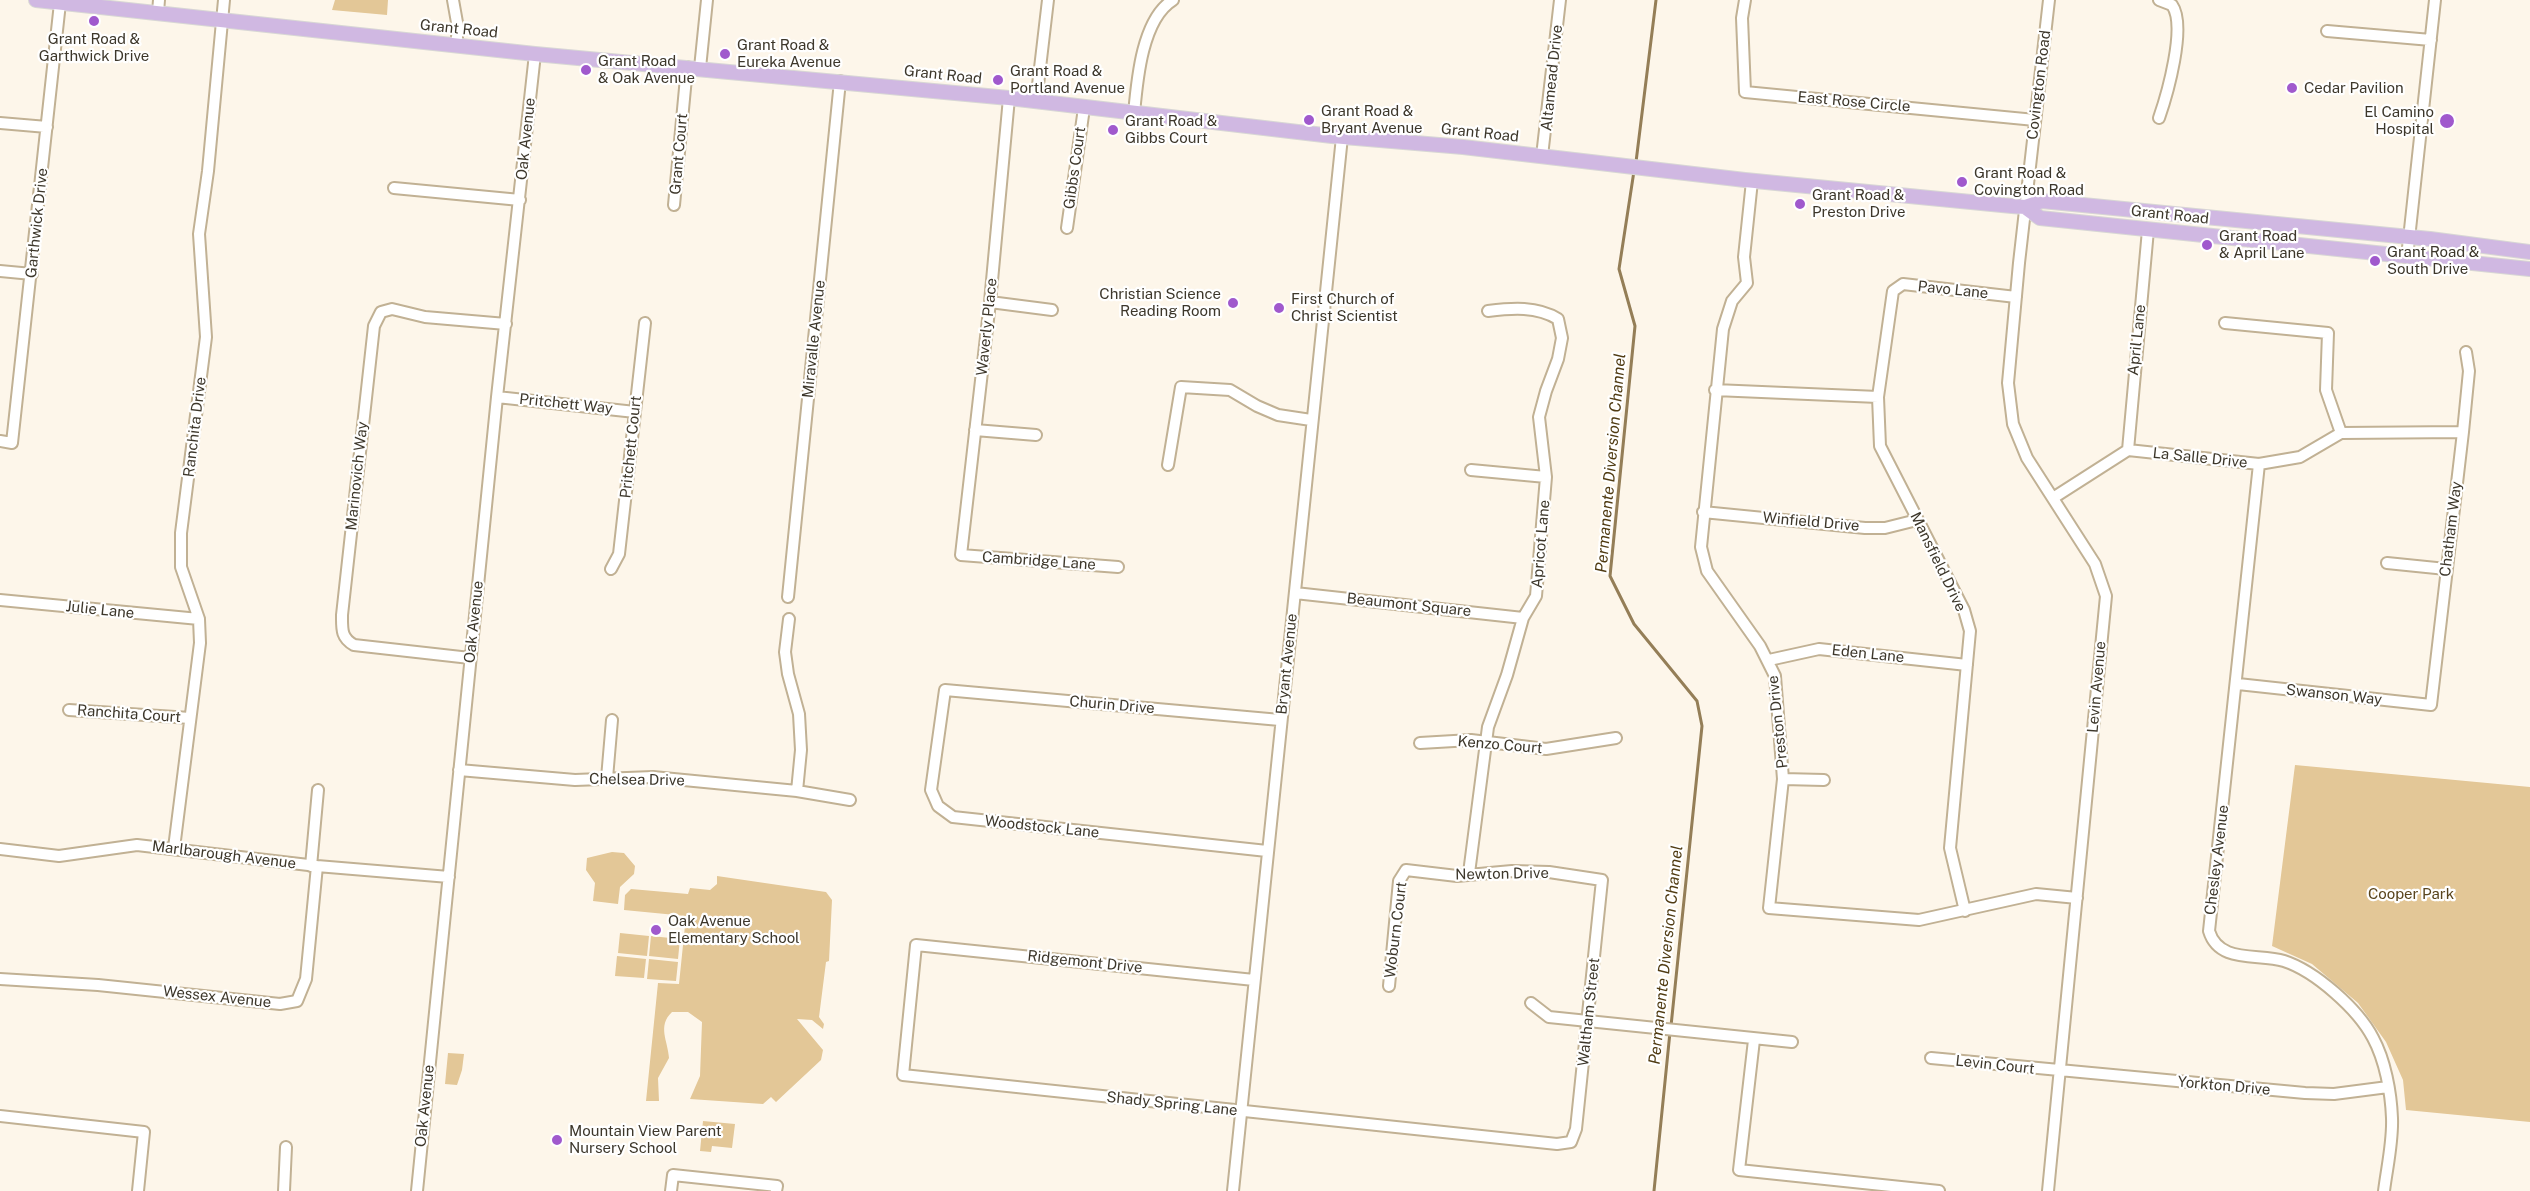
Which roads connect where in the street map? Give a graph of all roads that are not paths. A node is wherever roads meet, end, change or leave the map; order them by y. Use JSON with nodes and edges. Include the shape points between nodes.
{"nodes":[{"id":1,"x":36,"y":0,"type":"edge"},
{"id":2,"x":453,"y":0,"type":"edge"},
{"id":3,"x":707,"y":0,"type":"edge"},
{"id":4,"x":1048,"y":0,"type":"edge"},
{"id":5,"x":1173,"y":0,"type":"edge"},
{"id":6,"x":1560,"y":0,"type":"edge"},
{"id":7,"x":1745,"y":0,"type":"edge"},
{"id":8,"x":2049,"y":0,"type":"edge"},
{"id":9,"x":2159,"y":0,"type":"edge"},
{"id":10,"x":2435,"y":0,"type":"edge"},
{"id":11,"x":224,"y":1,"type":"edge"},
{"id":12,"x":60,"y":3,"type":"junction"},
{"id":13,"x":158,"y":6,"type":"edge"},
{"id":14,"x":223,"y":19,"type":"junction"},
{"id":15,"x":2327,"y":31,"type":"dead end"},
{"id":16,"x":2431,"y":40,"type":"junction"},
{"id":17,"x":456,"y":46,"type":"junction"},
{"id":18,"x":535,"y":54,"type":"junction"},
{"id":19,"x":694,"y":67,"type":"junction"},
{"id":20,"x":840,"y":81,"type":"junction"},
{"id":21,"x":1009,"y":99,"type":"junction"},
{"id":22,"x":1036,"y":102,"type":"junction"},
{"id":23,"x":1083,"y":108,"type":"junction"},
{"id":24,"x":1134,"y":114,"type":"junction"},
{"id":25,"x":2159,"y":118,"type":"dead end"},
{"id":26,"x":2035,"y":120,"type":"junction"},
{"id":27,"x":0,"y":123,"type":"edge"},
{"id":28,"x":47,"y":128,"type":"junction"},
{"id":29,"x":1341,"y":138,"type":"junction"},
{"id":30,"x":1542,"y":156,"type":"junction"},
{"id":31,"x":1752,"y":181,"type":"junction"},
{"id":32,"x":394,"y":188,"type":"dead end"},
{"id":33,"x":520,"y":200,"type":"junction"},
{"id":34,"x":674,"y":205,"type":"dead end"},
{"id":35,"x":2025,"y":207,"type":"junction"},
{"id":36,"x":1067,"y":228,"type":"dead end"},
{"id":37,"x":2148,"y":230,"type":"junction"},
{"id":38,"x":2410,"y":237,"type":"junction"},
{"id":39,"x":2530,"y":252,"type":"edge"},
{"id":40,"x":2407,"y":257,"type":"junction"},
{"id":41,"x":2530,"y":270,"type":"edge"},
{"id":42,"x":0,"y":271,"type":"edge"},
{"id":43,"x":32,"y":274,"type":"junction"},
{"id":44,"x":1893,"y":291,"type":"joint"},
{"id":45,"x":2016,"y":297,"type":"junction"},
{"id":46,"x":990,"y":302,"type":"junction"},
{"id":47,"x":1052,"y":310,"type":"dead end"},
{"id":48,"x":1488,"y":311,"type":"dead end"},
{"id":49,"x":645,"y":323,"type":"dead end"},
{"id":50,"x":2225,"y":323,"type":"dead end"},
{"id":51,"x":506,"y":324,"type":"junction"},
{"id":52,"x":2466,"y":352,"type":"dead end"},
{"id":53,"x":1715,"y":390,"type":"junction"},
{"id":54,"x":497,"y":397,"type":"junction"},
{"id":55,"x":1878,"y":397,"type":"junction"},
{"id":56,"x":635,"y":412,"type":"junction"},
{"id":57,"x":1311,"y":420,"type":"junction"},
{"id":58,"x":975,"y":430,"type":"junction"},
{"id":59,"x":2463,"y":432,"type":"junction"},
{"id":60,"x":2341,"y":433,"type":"junction"},
{"id":61,"x":1036,"y":435,"type":"dead end"},
{"id":62,"x":0,"y":441,"type":"edge"},
{"id":63,"x":2128,"y":450,"type":"junction"},
{"id":64,"x":2259,"y":464,"type":"junction"},
{"id":65,"x":1168,"y":465,"type":"dead end"},
{"id":66,"x":1471,"y":470,"type":"dead end"},
{"id":67,"x":1546,"y":477,"type":"junction"},
{"id":68,"x":2053,"y":498,"type":"junction"},
{"id":69,"x":1703,"y":512,"type":"junction"},
{"id":70,"x":1917,"y":520,"type":"junction"},
{"id":71,"x":961,"y":555,"type":"joint"},
{"id":72,"x":2387,"y":563,"type":"dead end"},
{"id":73,"x":1118,"y":567,"type":"dead end"},
{"id":74,"x":611,"y":569,"type":"dead end"},
{"id":75,"x":2446,"y":569,"type":"junction"},
{"id":76,"x":1294,"y":593,"type":"junction"},
{"id":77,"x":788,"y":597,"type":"dead end"},
{"id":78,"x":0,"y":600,"type":"edge"},
{"id":79,"x":1523,"y":618,"type":"junction"},
{"id":80,"x":200,"y":619,"type":"junction"},
{"id":81,"x":789,"y":619,"type":"dead end"},
{"id":82,"x":470,"y":658,"type":"junction"},
{"id":83,"x":1769,"y":660,"type":"junction"},
{"id":84,"x":1967,"y":665,"type":"junction"},
{"id":85,"x":2238,"y":684,"type":"junction"},
{"id":86,"x":945,"y":690,"type":"joint"},
{"id":87,"x":2431,"y":705,"type":"joint"},
{"id":88,"x":69,"y":710,"type":"dead end"},
{"id":89,"x":190,"y":718,"type":"junction"},
{"id":90,"x":612,"y":720,"type":"dead end"},
{"id":91,"x":1280,"y":720,"type":"junction"},
{"id":92,"x":1616,"y":738,"type":"dead end"},
{"id":93,"x":1485,"y":741,"type":"junction"},
{"id":94,"x":1420,"y":743,"type":"dead end"},
{"id":95,"x":459,"y":770,"type":"junction"},
{"id":96,"x":608,"y":778,"type":"junction"},
{"id":97,"x":1783,"y":779,"type":"junction"},
{"id":98,"x":1824,"y":780,"type":"dead end"},
{"id":99,"x":318,"y":790,"type":"dead end"},
{"id":100,"x":797,"y":791,"type":"junction"},
{"id":101,"x":850,"y":800,"type":"dead end"},
{"id":102,"x":174,"y":848,"type":"junction"},
{"id":103,"x":0,"y":849,"type":"edge"},
{"id":104,"x":1267,"y":851,"type":"junction"},
{"id":105,"x":314,"y":866,"type":"junction"},
{"id":106,"x":1469,"y":873,"type":"junction"},
{"id":107,"x":1402,"y":874,"type":"joint"},
{"id":108,"x":449,"y":877,"type":"junction"},
{"id":109,"x":1602,"y":880,"type":"joint"},
{"id":110,"x":2077,"y":898,"type":"junction"},
{"id":111,"x":1965,"y":911,"type":"junction"},
{"id":112,"x":916,"y":945,"type":"joint"},
{"id":113,"x":0,"y":978,"type":"edge"},
{"id":114,"x":1254,"y":980,"type":"junction"},
{"id":115,"x":1389,"y":986,"type":"dead end"},
{"id":116,"x":1531,"y":1004,"type":"dead end"},
{"id":117,"x":1588,"y":1022,"type":"junction"},
{"id":118,"x":1755,"y":1040,"type":"junction"},
{"id":119,"x":1792,"y":1042,"type":"dead end"},
{"id":120,"x":1931,"y":1058,"type":"dead end"},
{"id":121,"x":2060,"y":1071,"type":"junction"},
{"id":122,"x":2388,"y":1087,"type":"junction"},
{"id":123,"x":1240,"y":1110,"type":"junction"},
{"id":124,"x":0,"y":1116,"type":"edge"},
{"id":125,"x":1571,"y":1142,"type":"joint"},
{"id":126,"x":286,"y":1147,"type":"dead end"},
{"id":127,"x":138,"y":1191,"type":"edge"},
{"id":128,"x":284,"y":1191,"type":"edge"},
{"id":129,"x":417,"y":1191,"type":"edge"},
{"id":130,"x":671,"y":1191,"type":"edge"},
{"id":131,"x":776,"y":1191,"type":"edge"},
{"id":132,"x":1233,"y":1191,"type":"edge"},
{"id":133,"x":1939,"y":1191,"type":"edge"},
{"id":134,"x":2048,"y":1191,"type":"edge"},
{"id":135,"x":2385,"y":1191,"type":"edge"}],
"edges":[{"from":1,"to":12,"type":"main road","name":"Grant Road"},
{"from":2,"to":17,"type":"street","via":[[458,28]]},
{"from":3,"to":19,"type":"street","name":"Grant Court"},
{"from":4,"to":22,"type":"street"},
{"from":5,"to":24,"type":"street","via":[[1163,6],[1149,30]]},
{"from":6,"to":30,"type":"street","name":"Altamead Drive"},
{"from":7,"to":26,"type":"street","name":"East Rose Circle","via":[[1745,92]]},
{"from":8,"to":26,"type":"street","name":"Covington Road"},
{"from":9,"to":25,"type":"street","via":[[2172,5],[2177,22],[2170,88]]},
{"from":10,"to":16,"type":"street"},
{"from":11,"to":14,"type":"street","name":"Ranchita Drive"},
{"from":12,"to":13,"type":"main road","name":"Grant Road"},
{"from":12,"to":28,"type":"street","name":"Garthwick Drive"},
{"from":13,"to":14,"type":"main road","name":"Grant Road"},
{"from":14,"to":17,"type":"main road","name":"Grant Road"},
{"from":14,"to":80,"type":"street","name":"Ranchita Drive","via":[[199,234],[206,337],[181,533],[182,567]]},
{"from":15,"to":16,"type":"street"},
{"from":16,"to":38,"type":"street"},
{"from":17,"to":18,"type":"main road","name":"Grant Road"},
{"from":18,"to":19,"type":"main road","name":"Grant Road"},
{"from":18,"to":33,"type":"street","name":"Oak Avenue"},
{"from":19,"to":20,"type":"main road","name":"Grant Road"},
{"from":19,"to":34,"type":"street","name":"Grant Court"},
{"from":20,"to":21,"type":"main road","name":"Grant Road"},
{"from":20,"to":77,"type":"street","name":"Miravalle Avenue"},
{"from":21,"to":22,"type":"main road","name":"Grant Road"},
{"from":21,"to":46,"type":"street","name":"Waverly Place"},
{"from":22,"to":23,"type":"main road","name":"Grant Road"},
{"from":23,"to":24,"type":"main road","name":"Grant Road"},
{"from":23,"to":36,"type":"street","name":"Gibbs Court"},
{"from":24,"to":29,"type":"main road","name":"Grant Road"},
{"from":26,"to":35,"type":"street","name":"Covington Road"},
{"from":27,"to":28,"type":"street"},
{"from":28,"to":43,"type":"street","name":"Garthwick Drive"},
{"from":29,"to":30,"type":"main road","name":"Grant Road"},
{"from":29,"to":57,"type":"street","name":"Bryant Avenue"},
{"from":30,"to":31,"type":"main road","name":"Grant Road"},
{"from":31,"to":35,"type":"main road","name":"Grant Road"},
{"from":31,"to":53,"type":"street","name":"Preston Drive","via":[[1744,257],[1747,283],[1732,301],[1723,330]]},
{"from":32,"to":33,"type":"street"},
{"from":33,"to":51,"type":"street","name":"Oak Avenue"},
{"from":35,"to":37,"type":"main road","name":"Grant Road","via":[[2040,218]]},
{"from":35,"to":38,"type":"main road","name":"Grant Road","via":[[2042,201]]},
{"from":35,"to":45,"type":"street","name":"Levin Avenue"},
{"from":37,"to":40,"type":"main road","name":"Grant Road"},
{"from":37,"to":63,"type":"street","name":"April Lane"},
{"from":38,"to":39,"type":"main road","name":"Grant Road"},
{"from":38,"to":40,"type":"street"},
{"from":40,"to":41,"type":"main road","name":"Grant Road"},
{"from":42,"to":43,"type":"street"},
{"from":43,"to":62,"type":"street","name":"Garthwick Drive","via":[[12,443]]},
{"from":44,"to":45,"type":"street","name":"Pavo Lane","via":[[1903,284]]},
{"from":44,"to":55,"type":"street","name":"Mansfield Drive"},
{"from":45,"to":68,"type":"street","name":"Levin Avenue","via":[[2008,383],[2013,424],[2027,458]]},
{"from":46,"to":47,"type":"street"},
{"from":46,"to":58,"type":"street","name":"Waverly Place"},
{"from":48,"to":67,"type":"street","name":"Apricot Lane","via":[[1545,311],[1558,319],[1562,338],[1558,359],[1539,417]]},
{"from":49,"to":56,"type":"street","name":"Pritchett Court"},
{"from":50,"to":60,"type":"street","via":[[2328,333],[2326,390]]},
{"from":51,"to":54,"type":"street","name":"Oak Avenue"},
{"from":51,"to":82,"type":"street","name":"Marinovich Way","via":[[425,317],[392,309],[377,317],[342,615],[341,632],[354,645]]},
{"from":52,"to":59,"type":"street","name":"Chatham Way","via":[[2469,371]]},
{"from":53,"to":55,"type":"street"},
{"from":53,"to":69,"type":"street","name":"Preston Drive"},
{"from":54,"to":56,"type":"street","name":"Pritchett Way"},
{"from":54,"to":82,"type":"street","name":"Oak Avenue"},
{"from":55,"to":70,"type":"street","name":"Mansfield Drive","via":[[1880,446]]},
{"from":56,"to":74,"type":"street","name":"Pritchett Court","via":[[619,554]]},
{"from":57,"to":65,"type":"street","via":[[1278,415],[1230,390],[1180,387]]},
{"from":57,"to":76,"type":"street","name":"Bryant Avenue"},
{"from":58,"to":61,"type":"street"},
{"from":58,"to":71,"type":"street","name":"Waverly Place"},
{"from":59,"to":60,"type":"street","name":"La Salle Drive"},
{"from":59,"to":75,"type":"street","name":"Chatham Way"},
{"from":60,"to":64,"type":"street","name":"La Salle Drive","via":[[2300,457]]},
{"from":63,"to":64,"type":"street","name":"La Salle Drive"},
{"from":63,"to":68,"type":"street"},
{"from":64,"to":85,"type":"street","name":"Chesley Avenue"},
{"from":66,"to":67,"type":"street"},
{"from":67,"to":79,"type":"street","name":"Apricot Lane","via":[[1536,596]]},
{"from":68,"to":110,"type":"street","name":"Levin Avenue","via":[[2095,564],[2106,596]]},
{"from":69,"to":70,"type":"street","name":"Winfield Drive","via":[[1865,528],[1885,528]]},
{"from":69,"to":83,"type":"street","name":"Preston Drive","via":[[1701,547],[1707,571]]},
{"from":70,"to":84,"type":"street","name":"Mansfield Drive","via":[[1964,610],[1970,631]]},
{"from":71,"to":73,"type":"street","name":"Cambridge Lane"},
{"from":72,"to":75,"type":"street"},
{"from":75,"to":87,"type":"street","name":"Chatham Way"},
{"from":76,"to":79,"type":"street","name":"Beaumont Square"},
{"from":76,"to":91,"type":"street","name":"Bryant Avenue"},
{"from":78,"to":80,"type":"street","name":"Julie Lane"},
{"from":79,"to":93,"type":"street","name":"Apricot Lane"},
{"from":80,"to":89,"type":"street","name":"Ranchita Drive"},
{"from":81,"to":100,"type":"street","via":[[785,652],[799,714],[801,750]]},
{"from":82,"to":95,"type":"street","name":"Oak Avenue"},
{"from":83,"to":84,"type":"street","name":"Eden Lane","via":[[1820,649]]},
{"from":83,"to":97,"type":"street","name":"Preston Drive","via":[[1775,676]]},
{"from":84,"to":111,"type":"street","name":"Mansfield Drive","via":[[1950,848]]},
{"from":85,"to":87,"type":"street","name":"Swanson Way"},
{"from":85,"to":122,"type":"street","name":"Chesley Avenue","via":[[2209,931],[2217,946],[2231,954],[2283,961],[2322,981],[2373,1037]]},
{"from":86,"to":91,"type":"street","name":"Churin Drive"},
{"from":86,"to":104,"type":"street","name":"Woodstock Lane","via":[[931,790],[938,807],[953,817]]},
{"from":88,"to":89,"type":"street","name":"Ranchita Court"},
{"from":89,"to":102,"type":"street","name":"Ranchita Drive"},
{"from":90,"to":96,"type":"street"},
{"from":91,"to":104,"type":"street","name":"Bryant Avenue"},
{"from":92,"to":93,"type":"street","name":"Kenzo Court","via":[[1546,749]]},
{"from":93,"to":94,"type":"street","name":"Kenzo Court"},
{"from":93,"to":106,"type":"street","name":"Apricot Lane"},
{"from":95,"to":96,"type":"street","name":"Chelsea Drive","via":[[575,780]]},
{"from":95,"to":108,"type":"street","name":"Oak Avenue"},
{"from":96,"to":100,"type":"street","name":"Chelsea Drive","via":[[653,777]]},
{"from":97,"to":98,"type":"street"},
{"from":97,"to":111,"type":"street","name":"Preston Drive","via":[[1769,908],[1919,920]]},
{"from":99,"to":105,"type":"street"},
{"from":100,"to":101,"type":"street","name":"Chelsea Drive"},
{"from":102,"to":103,"type":"street","name":"Marlbarough Avenue","via":[[137,845],[59,856]]},
{"from":102,"to":105,"type":"street","name":"Marlbarough Avenue"},
{"from":104,"to":114,"type":"street","name":"Bryant Avenue"},
{"from":105,"to":108,"type":"street","name":"Marlbarough Avenue"},
{"from":105,"to":113,"type":"street","name":"Wessex Avenue","via":[[306,979],[297,1000],[280,1004]]},
{"from":106,"to":107,"type":"street","name":"Newton Drive","via":[[1457,876],[1406,870]]},
{"from":106,"to":109,"type":"street","name":"Newton Drive","via":[[1549,872]]},
{"from":107,"to":115,"type":"street","name":"Woburn Court"},
{"from":108,"to":129,"type":"street","name":"Oak Avenue"},
{"from":109,"to":117,"type":"street","name":"Waltham Street"},
{"from":110,"to":111,"type":"street","name":"Preston Drive","via":[[2036,894]]},
{"from":110,"to":121,"type":"street","name":"Levin Avenue"},
{"from":112,"to":114,"type":"street","name":"Ridgemont Drive"},
{"from":112,"to":123,"type":"street","name":"Shady Spring Lane","via":[[903,1075]]},
{"from":114,"to":123,"type":"street","name":"Bryant Avenue"},
{"from":116,"to":117,"type":"street","via":[[1549,1017]]},
{"from":117,"to":118,"type":"street"},
{"from":117,"to":125,"type":"street","name":"Waltham Street","via":[[1576,1130]]},
{"from":118,"to":119,"type":"street"},
{"from":118,"to":133,"type":"street","via":[[1739,1170]]},
{"from":120,"to":121,"type":"street","name":"Levin Court"},
{"from":121,"to":122,"type":"street","name":"Yorkton Drive","via":[[2334,1095]]},
{"from":121,"to":134,"type":"street","name":"Levin Avenue"},
{"from":122,"to":135,"type":"street","name":"Chesley Avenue","via":[[2392,1122]]},
{"from":123,"to":125,"type":"street","name":"Shady Spring Lane","via":[[1557,1144]]},
{"from":123,"to":132,"type":"street","name":"Bryant Avenue"},
{"from":124,"to":127,"type":"street","via":[[144,1131]]},
{"from":126,"to":128,"type":"street"},
{"from":130,"to":131,"type":"street","via":[[673,1175],[777,1186]]}]}
